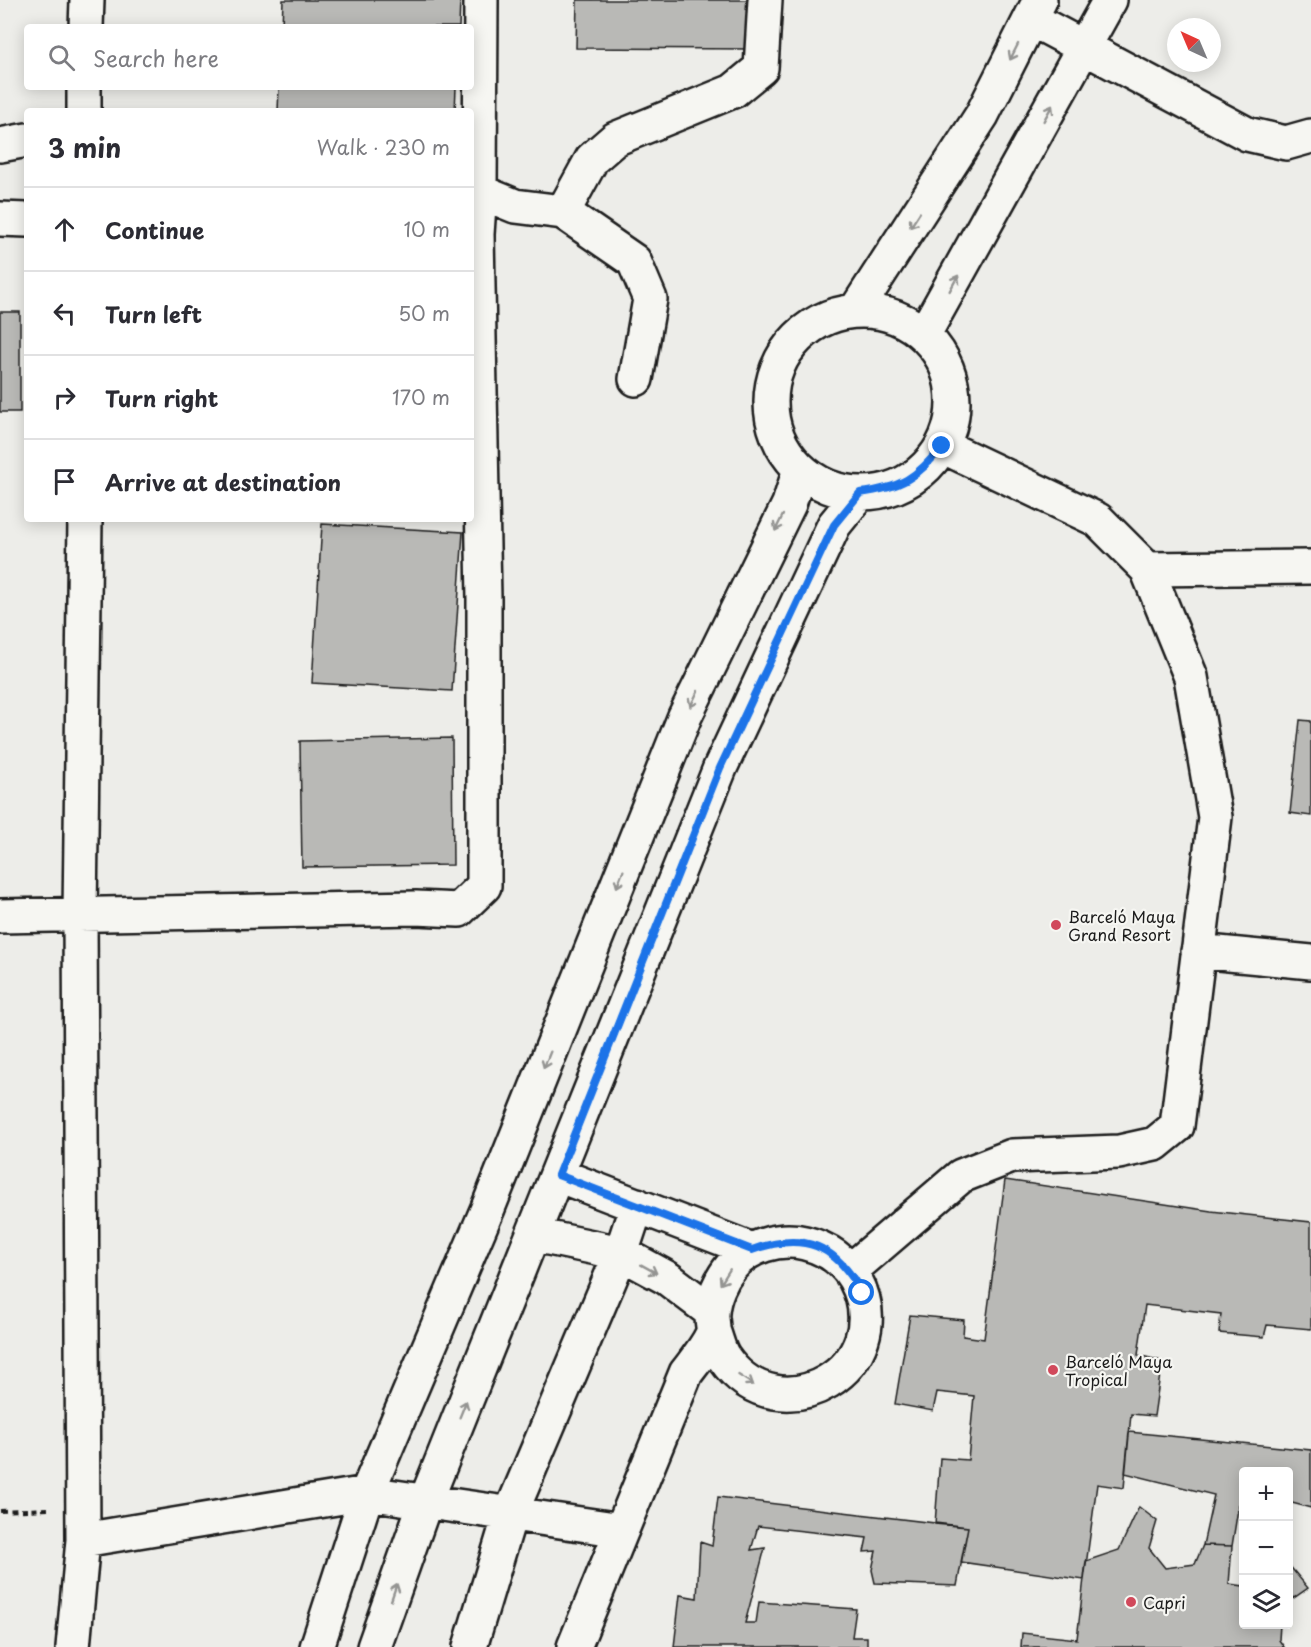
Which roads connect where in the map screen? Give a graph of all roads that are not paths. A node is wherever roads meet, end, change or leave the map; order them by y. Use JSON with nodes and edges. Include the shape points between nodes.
{"nodes":[{"id":1,"x":87,"y":0,"type":"edge"},
{"id":2,"x":481,"y":0,"type":"edge"},
{"id":3,"x":765,"y":0,"type":"edge"},
{"id":4,"x":1110,"y":0,"type":"edge"},
{"id":5,"x":1036,"y":10,"type":"edge"},
{"id":6,"x":86,"y":24,"type":"edge"},
{"id":7,"x":1085,"y":47,"type":"junction"},
{"id":8,"x":84,"y":90,"type":"edge"},
{"id":9,"x":84,"y":108,"type":"edge"},
{"id":10,"x":1311,"y":136,"type":"edge"},
{"id":11,"x":24,"y":140,"type":"edge"},
{"id":12,"x":0,"y":144,"type":"edge"},
{"id":13,"x":476,"y":189,"type":"edge"},
{"id":14,"x":515,"y":206,"type":"junction"},
{"id":15,"x":563,"y":212,"type":"junction"},
{"id":16,"x":0,"y":219,"type":"edge"},
{"id":17,"x":24,"y":220,"type":"edge"},
{"id":18,"x":474,"y":234,"type":"edge"},
{"id":19,"x":856,"y":310,"type":"junction"},
{"id":20,"x":924,"y":334,"type":"junction"},
{"id":21,"x":636,"y":379,"type":"dead end"},
{"id":22,"x":942,"y":446,"type":"junction"},
{"id":23,"x":800,"y":469,"type":"junction"},
{"id":24,"x":860,"y":493,"type":"junction"},
{"id":25,"x":85,"y":522,"type":"edge"},
{"id":26,"x":1311,"y":567,"type":"edge"},
{"id":27,"x":1147,"y":569,"type":"junction"},
{"id":28,"x":81,"y":914,"type":"junction"},
{"id":29,"x":0,"y":916,"type":"edge"},
{"id":30,"x":1198,"y":951,"type":"junction"},
{"id":31,"x":1311,"y":962,"type":"edge"},
{"id":32,"x":558,"y":1175,"type":"junction"},
{"id":33,"x":638,"y":1205,"type":"junction"},
{"id":34,"x":488,"y":1208,"type":"junction"},
{"id":35,"x":536,"y":1228,"type":"junction"},
{"id":36,"x":752,"y":1250,"type":"junction"},
{"id":37,"x":621,"y":1253,"type":"junction"},
{"id":38,"x":850,"y":1271,"type":"junction"},
{"id":39,"x":713,"y":1323,"type":"junction"},
{"id":40,"x":367,"y":1493,"type":"junction"},
{"id":41,"x":425,"y":1503,"type":"junction"},
{"id":42,"x":510,"y":1515,"type":"junction"},
{"id":43,"x":82,"y":1524,"type":"junction"},
{"id":44,"x":622,"y":1530,"type":"junction"},
{"id":45,"x":73,"y":1647,"type":"edge"},
{"id":46,"x":317,"y":1647,"type":"edge"},
{"id":47,"x":374,"y":1647,"type":"edge"},
{"id":48,"x":470,"y":1647,"type":"edge"},
{"id":49,"x":574,"y":1647,"type":"edge"}],
"edges":[{"from":1,"to":6,"type":"street"},
{"from":2,"to":13,"type":"street"},
{"from":3,"to":15,"type":"street","via":[[761,68],[733,91],[615,139],[592,159]]},
{"from":4,"to":7,"type":"street"},
{"from":5,"to":7,"type":"street"},
{"from":5,"to":19,"type":"street","one_way":true,"via":[[982,115]]},
{"from":7,"to":10,"type":"street","via":[[1247,134],[1286,143]]},
{"from":20,"to":7,"type":"street","one_way":true},
{"from":8,"to":9,"type":"street"},
{"from":11,"to":12,"type":"street"},
{"from":13,"to":14,"type":"street"},
{"from":13,"to":18,"type":"street"},
{"from":14,"to":15,"type":"street"},
{"from":14,"to":18,"type":"street"},
{"from":15,"to":21,"type":"street","via":[[634,261],[650,299]]},
{"from":16,"to":17,"type":"street"},
{"from":18,"to":28,"type":"street","via":[[484,599],[484,886],[459,910]]},
{"from":19,"to":20,"type":"street","via":[[889,314]]},
{"from":19,"to":23,"type":"street","via":[[827,318],[801,334],[783,357],[772,386],[772,416],[782,445]]},
{"from":20,"to":22,"type":"street","via":[[943,358],[952,386],[952,417]]},
{"from":22,"to":24,"type":"street","via":[[927,466],[908,481],[885,490]]},
{"from":22,"to":27,"type":"street","via":[[1098,520]]},
{"from":23,"to":24,"type":"street","via":[[818,482]]},
{"from":23,"to":34,"type":"street","one_way":true,"via":[[789,504],[685,716]]},
{"from":24,"to":32,"type":"street","via":[[834,525],[720,768]]},
{"from":25,"to":28,"type":"street"},
{"from":26,"to":27,"type":"street"},
{"from":27,"to":30,"type":"street","via":[[1191,676],[1215,817]]},
{"from":28,"to":29,"type":"street"},
{"from":28,"to":43,"type":"street"},
{"from":30,"to":31,"type":"street"},
{"from":30,"to":38,"type":"street","via":[[1177,1126],[1155,1144],[1119,1152],[1012,1156],[961,1176]]},
{"from":32,"to":33,"type":"street"},
{"from":32,"to":35,"type":"street"},
{"from":33,"to":36,"type":"street"},
{"from":33,"to":37,"type":"street"},
{"from":34,"to":35,"type":"street"},
{"from":34,"to":40,"type":"street"},
{"from":35,"to":37,"type":"street"},
{"from":41,"to":35,"type":"street","one_way":true},
{"from":36,"to":38,"type":"street","via":[[794,1240],[835,1255]]},
{"from":36,"to":39,"type":"street","one_way":true,"via":[[732,1266],[718,1288]]},
{"from":37,"to":39,"type":"street","one_way":true,"via":[[667,1278]]},
{"from":37,"to":42,"type":"street"},
{"from":39,"to":38,"type":"street","one_way":true,"via":[[723,1357],[739,1375],[760,1388],[784,1394],[816,1388],[850,1364],[861,1342],[866,1317],[862,1293]]},
{"from":39,"to":44,"type":"street","via":[[686,1372]]},
{"from":40,"to":41,"type":"street"},
{"from":40,"to":43,"type":"street"},
{"from":40,"to":46,"type":"street"},
{"from":41,"to":42,"type":"street"},
{"from":47,"to":41,"type":"street","one_way":true},
{"from":42,"to":44,"type":"street"},
{"from":42,"to":48,"type":"street"},
{"from":43,"to":45,"type":"street"},
{"from":44,"to":49,"type":"street"}]}
